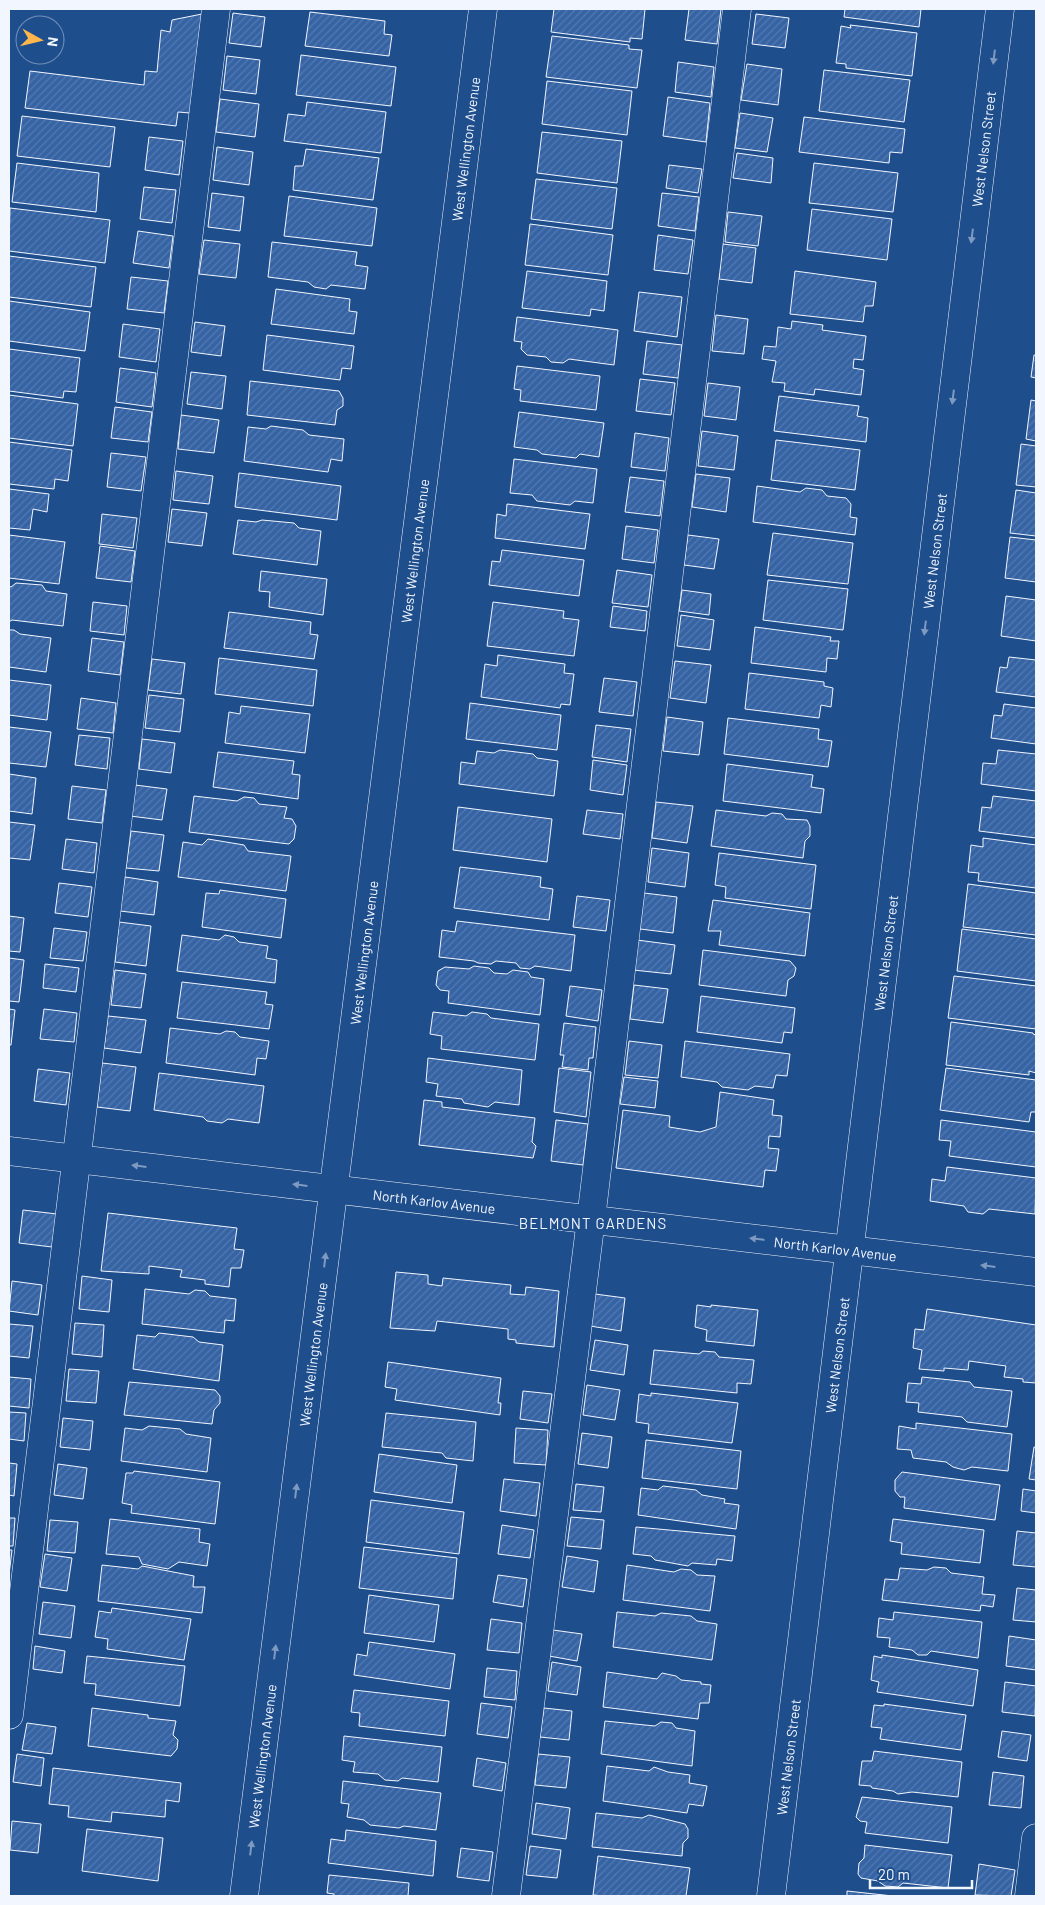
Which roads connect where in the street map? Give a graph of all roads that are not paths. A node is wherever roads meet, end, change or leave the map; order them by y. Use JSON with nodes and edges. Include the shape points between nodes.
{"nodes":[{"id":1,"x":216,"y":9,"type":"edge"},
{"id":2,"x":483,"y":9,"type":"edge"},
{"id":3,"x":737,"y":9,"type":"edge"},
{"id":4,"x":1000,"y":9,"type":"edge"},
{"id":5,"x":9,"y":1151,"type":"edge"},
{"id":6,"x":76,"y":1159,"type":"junction"},
{"id":7,"x":333,"y":1189,"type":"junction"},
{"id":8,"x":591,"y":1219,"type":"junction"},
{"id":9,"x":850,"y":1250,"type":"junction"},
{"id":10,"x":1036,"y":1272,"type":"edge"},
{"id":11,"x":9,"y":1715,"type":"edge"},
{"id":12,"x":1036,"y":1838,"type":"edge"},
{"id":13,"x":244,"y":1896,"type":"edge"},
{"id":14,"x":506,"y":1896,"type":"edge"},
{"id":15,"x":771,"y":1896,"type":"edge"},
{"id":16,"x":1029,"y":1896,"type":"edge"}],
"edges":[{"from":1,"to":6,"type":"street"},
{"from":2,"to":7,"type":"street","name":"West Wellington Avenue"},
{"from":3,"to":8,"type":"street"},
{"from":4,"to":9,"type":"street","name":"West Nelson Street","one_way":true},
{"from":5,"to":6,"type":"street","name":"North Karlov Avenue"},
{"from":7,"to":6,"type":"street","name":"North Karlov Avenue","one_way":true},
{"from":6,"to":11,"type":"street"},
{"from":7,"to":8,"type":"street","name":"North Karlov Avenue"},
{"from":13,"to":7,"type":"street","name":"West Wellington Avenue","one_way":true},
{"from":9,"to":8,"type":"street","name":"North Karlov Avenue","one_way":true},
{"from":8,"to":14,"type":"street"},
{"from":10,"to":9,"type":"street","name":"North Karlov Avenue","one_way":true},
{"from":9,"to":15,"type":"street","name":"West Nelson Street"},
{"from":12,"to":16,"type":"street"}]}
